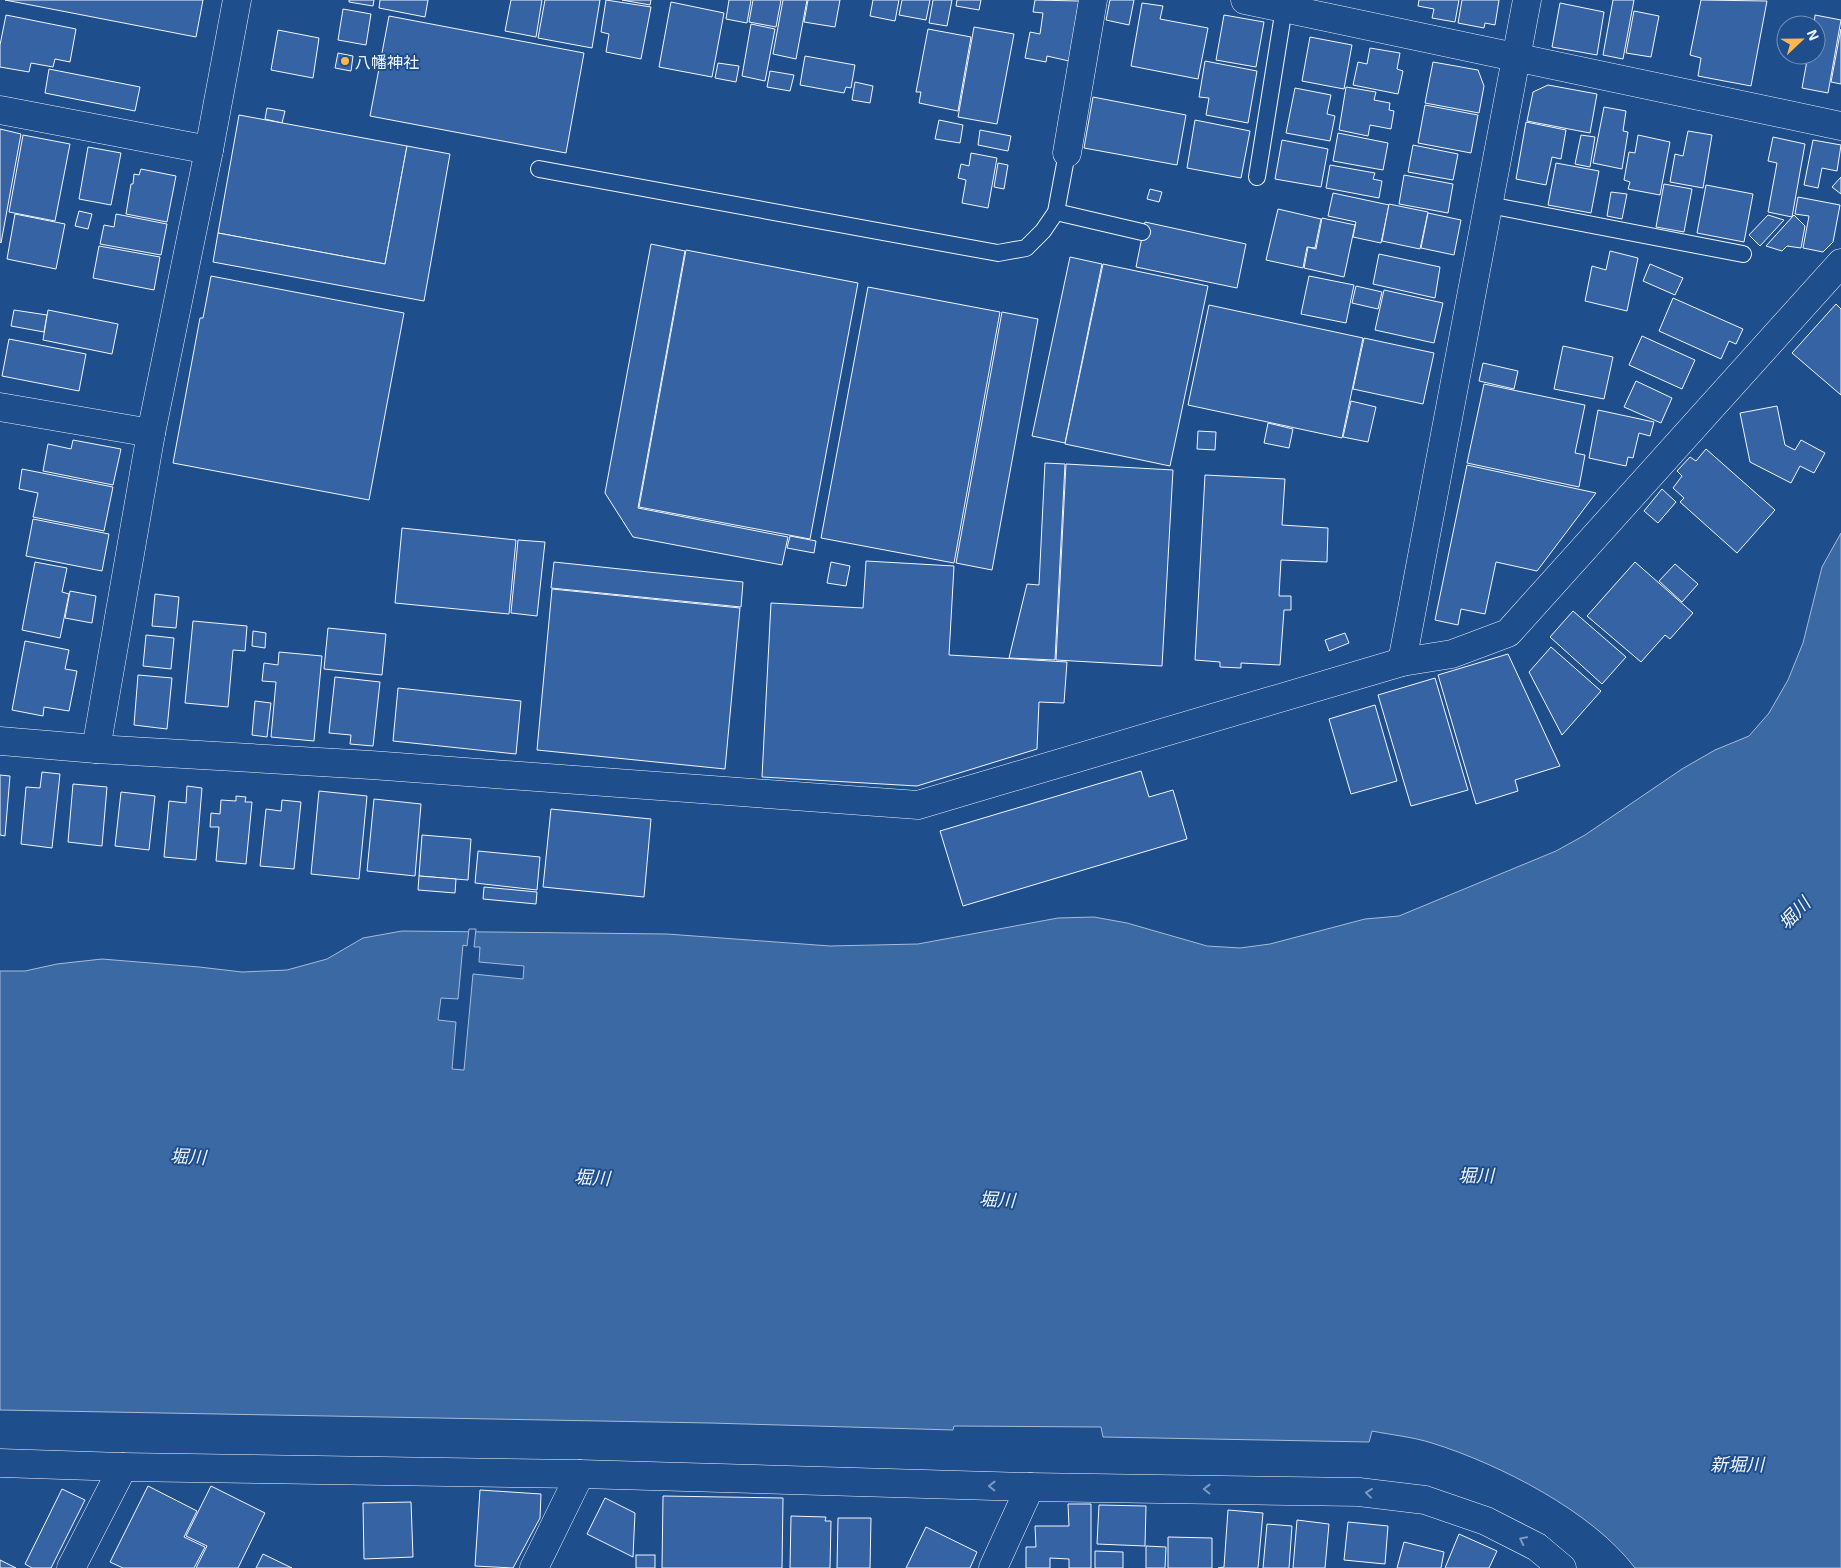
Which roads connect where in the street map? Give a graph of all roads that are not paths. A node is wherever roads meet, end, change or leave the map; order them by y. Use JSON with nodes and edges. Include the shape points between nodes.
{"nodes":[{"id":1,"x":236,"y":0,"type":"edge"},
{"id":2,"x":1093,"y":0,"type":"edge"},
{"id":3,"x":1245,"y":0,"type":"edge"},
{"id":4,"x":1528,"y":0,"type":"edge"},
{"id":5,"x":1284,"y":8,"type":"junction"},
{"id":6,"x":1517,"y":57,"type":"junction"},
{"id":7,"x":0,"y":110,"type":"edge"},
{"id":8,"x":1841,"y":126,"type":"edge"},
{"id":9,"x":209,"y":150,"type":"junction"},
{"id":10,"x":1067,"y":153,"type":"joint"},
{"id":11,"x":539,"y":169,"type":"dead end"},
{"id":12,"x":1256,"y":177,"type":"dead end"},
{"id":13,"x":1489,"y":205,"type":"junction"},
{"id":14,"x":1056,"y":212,"type":"junction"},
{"id":15,"x":1142,"y":232,"type":"dead end"},
{"id":16,"x":1743,"y":254,"type":"dead end"},
{"id":17,"x":1841,"y":263,"type":"edge"},
{"id":18,"x":0,"y":407,"type":"edge"},
{"id":19,"x":151,"y":434,"type":"junction"},
{"id":20,"x":1402,"y":662,"type":"junction"},
{"id":21,"x":0,"y":741,"type":"edge"},
{"id":22,"x":96,"y":749,"type":"junction"},
{"id":23,"x":0,"y":1463,"type":"edge"},
{"id":24,"x":123,"y":1467,"type":"junction"},
{"id":25,"x":580,"y":1474,"type":"junction"},
{"id":26,"x":1030,"y":1487,"type":"junction"},
{"id":27,"x":71,"y":1568,"type":"edge"},
{"id":28,"x":534,"y":1568,"type":"edge"},
{"id":29,"x":993,"y":1568,"type":"edge"},
{"id":30,"x":1562,"y":1568,"type":"edge"}],
"edges":[{"from":1,"to":9,"type":"street"},
{"from":2,"to":10,"type":"street"},
{"from":3,"to":5,"type":"street"},
{"from":4,"to":6,"type":"street"},
{"from":5,"to":6,"type":"street"},
{"from":5,"to":12,"type":"lane"},
{"from":6,"to":8,"type":"street"},
{"from":6,"to":13,"type":"street"},
{"from":7,"to":9,"type":"street"},
{"from":9,"to":19,"type":"street"},
{"from":10,"to":14,"type":"lane"},
{"from":11,"to":14,"type":"lane","via":[[998,253],[1026,248],[1043,232]]},
{"from":13,"to":16,"type":"lane"},
{"from":13,"to":20,"type":"street"},
{"from":14,"to":15,"type":"lane"},
{"from":17,"to":20,"type":"street","via":[[1508,633],[1452,654]]},
{"from":18,"to":19,"type":"street"},
{"from":19,"to":22,"type":"street"},
{"from":20,"to":22,"type":"street","via":[[918,805],[371,765]]},
{"from":21,"to":22,"type":"street"},
{"from":23,"to":24,"type":"street"},
{"from":24,"to":25,"type":"street"},
{"from":24,"to":27,"type":"street"},
{"from":26,"to":25,"type":"street","one_way":true},
{"from":25,"to":28,"type":"street"},
{"from":26,"to":29,"type":"street"},
{"from":30,"to":26,"type":"street","one_way":true,"via":[[1537,1547],[1486,1521],[1425,1500],[1359,1492]]}]}
